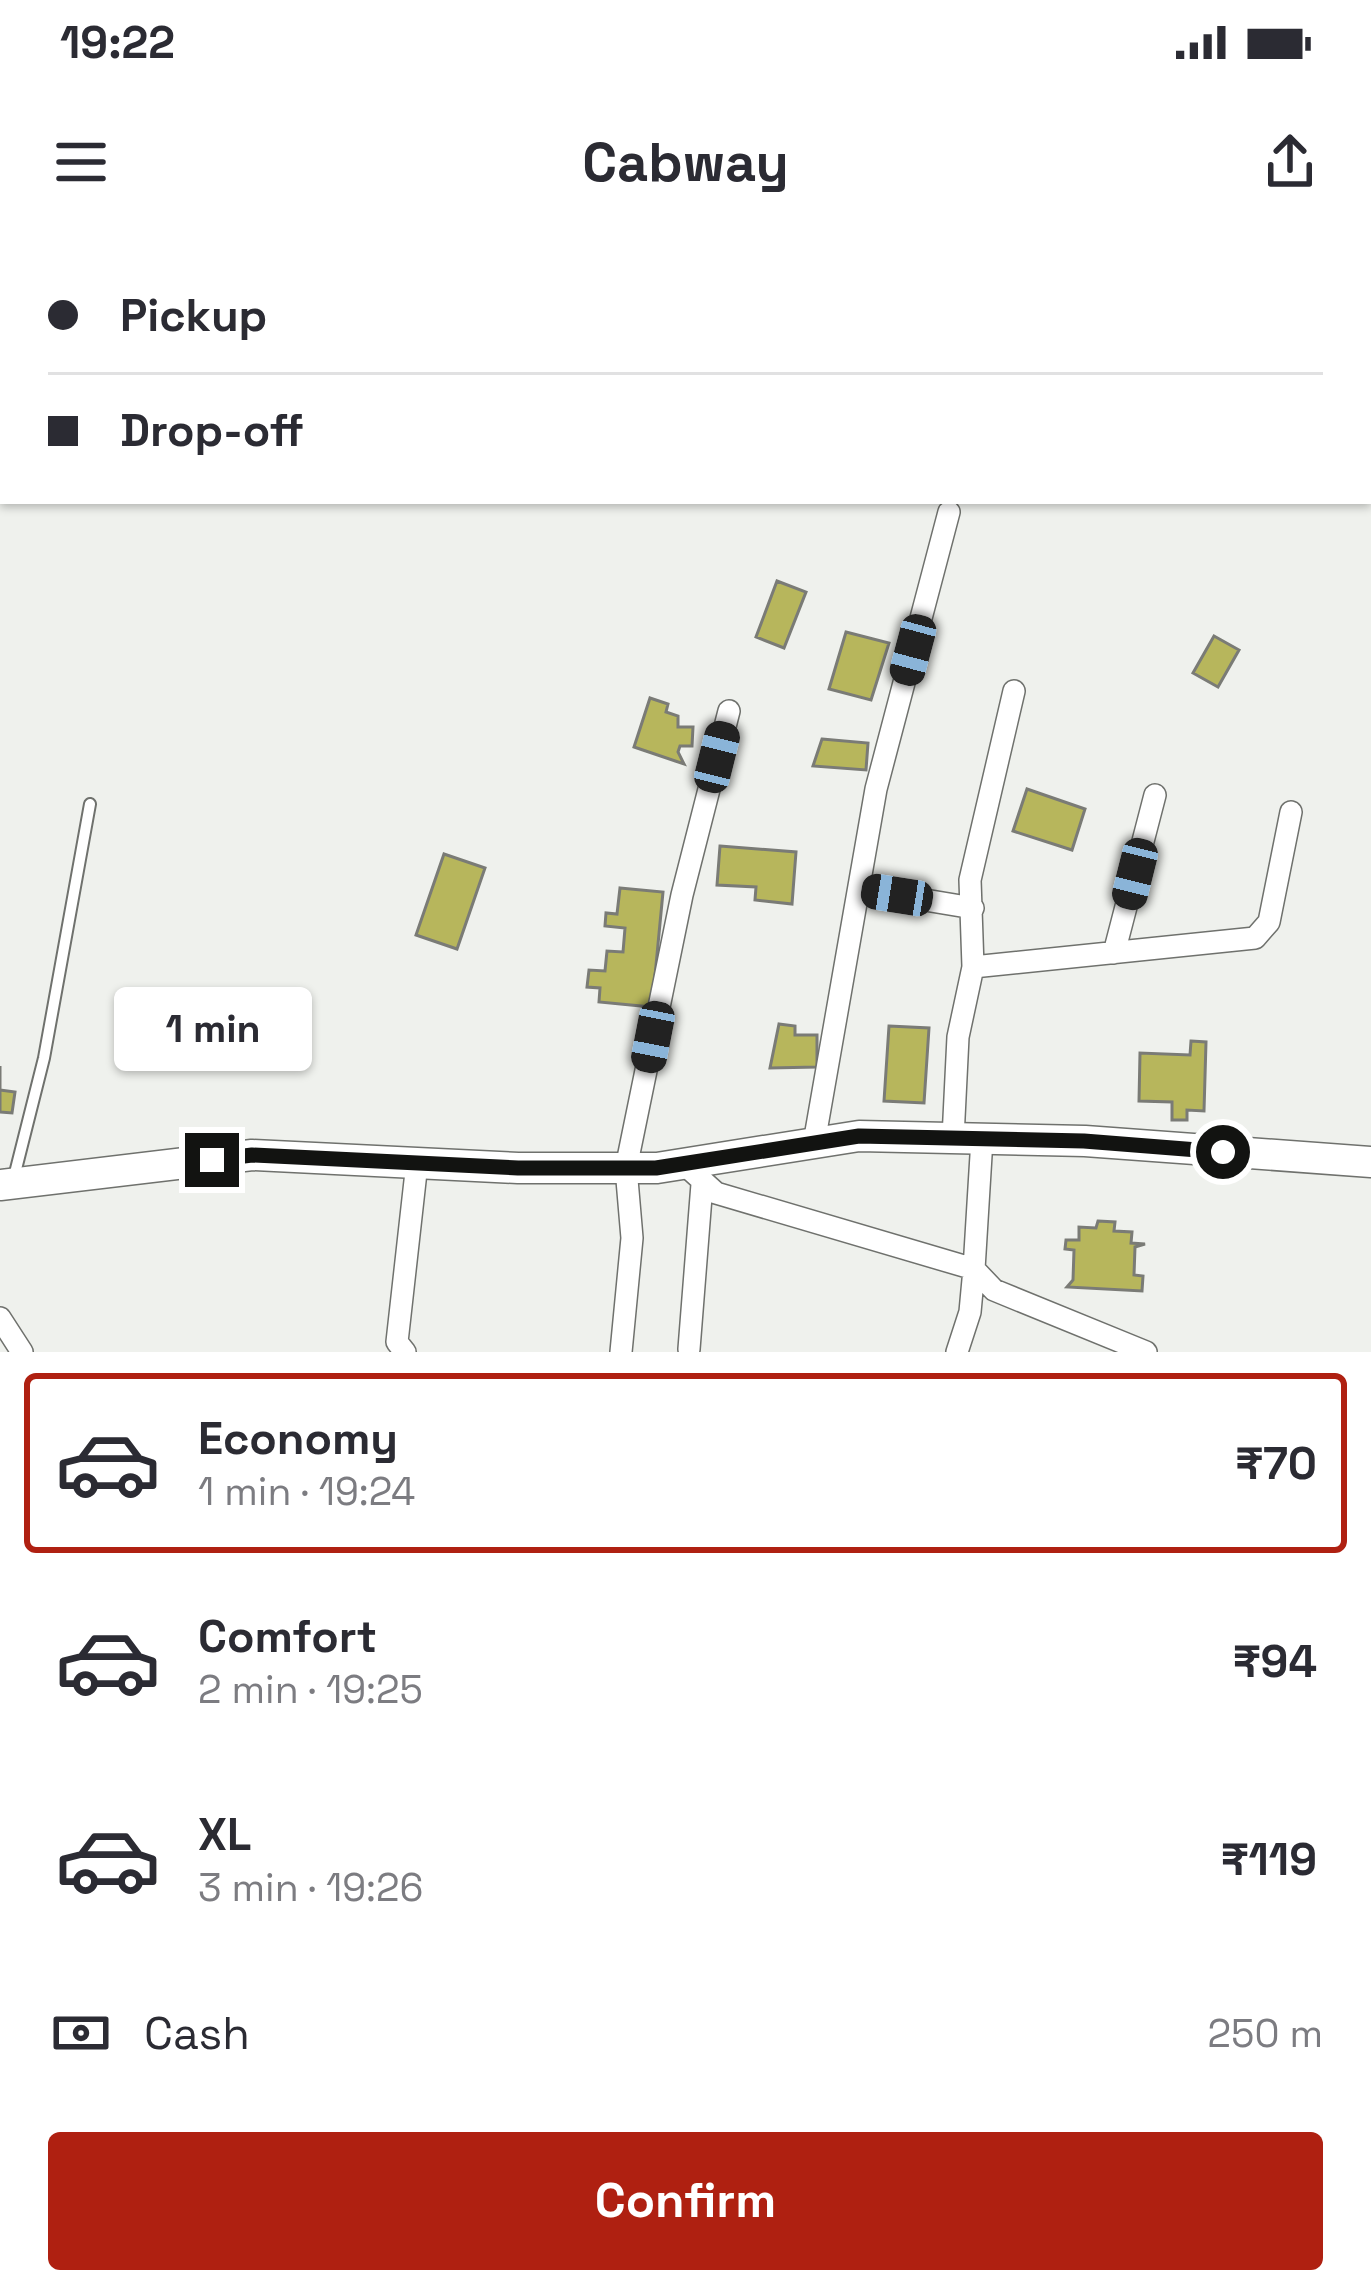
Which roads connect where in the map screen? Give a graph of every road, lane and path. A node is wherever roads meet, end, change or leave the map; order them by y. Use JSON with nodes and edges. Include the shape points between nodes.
{"nodes":[{"id":1,"x":949,"y":512,"type":"dead end"},
{"id":2,"x":1014,"y":691,"type":"dead end"},
{"id":3,"x":729,"y":711,"type":"dead end"},
{"id":4,"x":1155,"y":795,"type":"dead end"},
{"id":5,"x":90,"y":804,"type":"dead end"},
{"id":6,"x":1291,"y":812,"type":"dead end"},
{"id":7,"x":859,"y":889,"type":"junction"},
{"id":8,"x":973,"y":908,"type":"junction"},
{"id":9,"x":1114,"y":953,"type":"junction"},
{"id":10,"x":973,"y":967,"type":"junction"},
{"id":11,"x":968,"y":1139,"type":"junction"},
{"id":12,"x":814,"y":1144,"type":"junction"},
{"id":13,"x":1371,"y":1162,"type":"edge"},
{"id":14,"x":417,"y":1163,"type":"junction"},
{"id":15,"x":626,"y":1168,"type":"junction"},
{"id":16,"x":693,"y":1174,"type":"junction"},
{"id":17,"x":6,"y":1185,"type":"edge"},
{"id":18,"x":974,"y":1269,"type":"junction"},
{"id":19,"x":0,"y":1318,"type":"edge"},
{"id":20,"x":689,"y":1349,"type":"edge"},
{"id":21,"x":22,"y":1352,"type":"edge"},
{"id":22,"x":405,"y":1352,"type":"edge"},
{"id":23,"x":621,"y":1352,"type":"edge"},
{"id":24,"x":956,"y":1352,"type":"edge"},
{"id":25,"x":1146,"y":1352,"type":"edge"}],
"edges":[{"from":1,"to":7,"type":"street","via":[[876,789]]},
{"from":2,"to":8,"type":"street","via":[[970,880]]},
{"from":3,"to":15,"type":"street"},
{"from":4,"to":9,"type":"street"},
{"from":5,"to":17,"type":"lane","via":[[44,1058]]},
{"from":6,"to":9,"type":"street","via":[[1268,922],[1255,938]]},
{"from":7,"to":8,"type":"street"},
{"from":7,"to":12,"type":"street"},
{"from":8,"to":10,"type":"street"},
{"from":9,"to":10,"type":"street"},
{"from":10,"to":11,"type":"street","via":[[958,1037]]},
{"from":11,"to":12,"type":"street","via":[[859,1136]]},
{"from":11,"to":13,"type":"street"},
{"from":11,"to":18,"type":"street"},
{"from":12,"to":16,"type":"street"},
{"from":14,"to":15,"type":"street"},
{"from":14,"to":17,"type":"street","via":[[252,1155]]},
{"from":14,"to":22,"type":"street","via":[[397,1342]]},
{"from":15,"to":16,"type":"street"},
{"from":15,"to":23,"type":"street","via":[[632,1238]]},
{"from":16,"to":18,"type":"street","via":[[716,1193]]},
{"from":16,"to":20,"type":"street"},
{"from":18,"to":24,"type":"street"},
{"from":18,"to":25,"type":"street","via":[[994,1290]]},
{"from":19,"to":21,"type":"street"}]}
